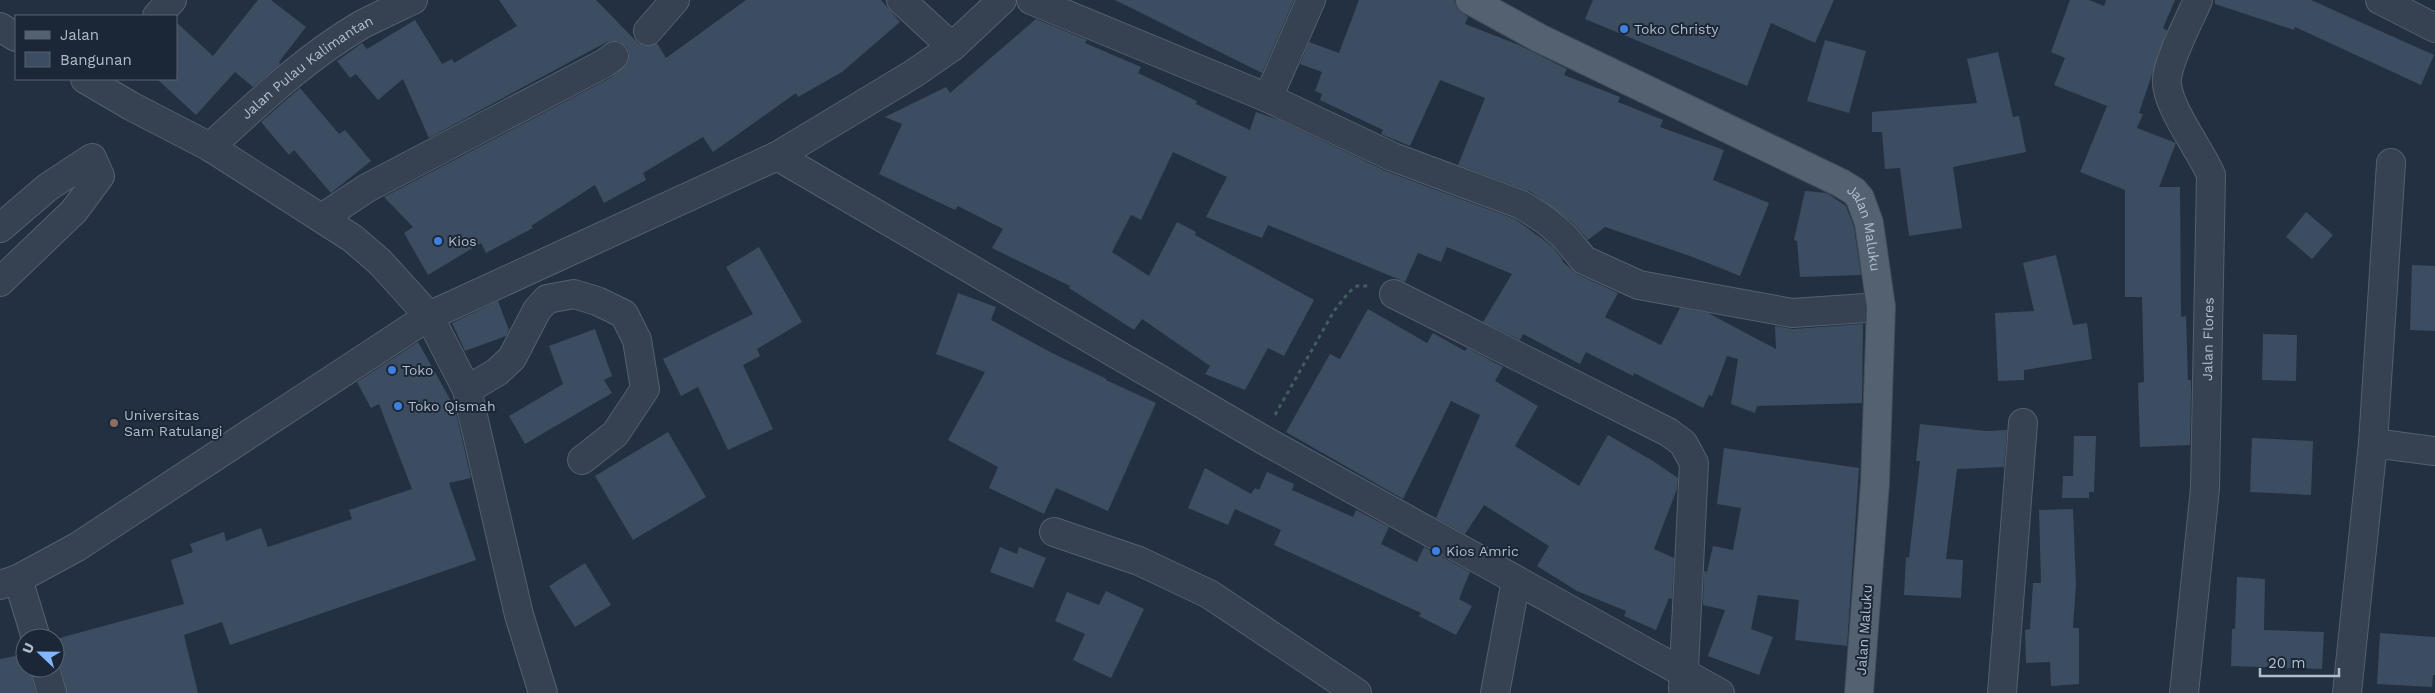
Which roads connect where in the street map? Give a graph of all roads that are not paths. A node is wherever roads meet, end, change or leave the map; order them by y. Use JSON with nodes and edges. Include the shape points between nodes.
{"nodes":[{"id":1,"x":172,"y":0,"type":"edge"},
{"id":2,"x":413,"y":0,"type":"edge"},
{"id":3,"x":675,"y":0,"type":"edge"},
{"id":4,"x":901,"y":0,"type":"edge"},
{"id":5,"x":1002,"y":0,"type":"edge"},
{"id":6,"x":1030,"y":0,"type":"edge"},
{"id":7,"x":1311,"y":0,"type":"edge"},
{"id":8,"x":1470,"y":0,"type":"edge"},
{"id":9,"x":2198,"y":0,"type":"edge"},
{"id":10,"x":2380,"y":0,"type":"edge"},
{"id":11,"x":158,"y":15,"type":"edge"},
{"id":12,"x":0,"y":27,"type":"edge"},
{"id":13,"x":2435,"y":28,"type":"edge"},
{"id":14,"x":648,"y":31,"type":"dead end"},
{"id":15,"x":15,"y":36,"type":"edge"},
{"id":16,"x":952,"y":47,"type":"junction"},
{"id":17,"x":614,"y":56,"type":"dead end"},
{"id":18,"x":90,"y":80,"type":"edge"},
{"id":19,"x":1268,"y":98,"type":"junction"},
{"id":20,"x":210,"y":148,"type":"junction"},
{"id":21,"x":777,"y":156,"type":"junction"},
{"id":22,"x":2391,"y":163,"type":"dead end"},
{"id":23,"x":322,"y":218,"type":"junction"},
{"id":24,"x":0,"y":228,"type":"edge"},
{"id":25,"x":0,"y":282,"type":"edge"},
{"id":26,"x":1394,"y":294,"type":"road end"},
{"id":27,"x":1881,"y":307,"type":"junction"},
{"id":28,"x":429,"y":316,"type":"junction"},
{"id":29,"x":467,"y":390,"type":"junction"},
{"id":30,"x":2023,"y":423,"type":"dead end"},
{"id":31,"x":2373,"y":443,"type":"junction"},
{"id":32,"x":2435,"y":451,"type":"edge"},
{"id":33,"x":582,"y":460,"type":"dead end"},
{"id":34,"x":1054,"y":532,"type":"dead end"},
{"id":35,"x":1516,"y":580,"type":"junction"},
{"id":36,"x":9,"y":582,"type":"edge"},
{"id":37,"x":31,"y":628,"type":"edge"},
{"id":38,"x":47,"y":678,"type":"edge"},
{"id":39,"x":1683,"y":684,"type":"edge"},
{"id":40,"x":52,"y":693,"type":"edge"},
{"id":41,"x":543,"y":693,"type":"edge"},
{"id":42,"x":1357,"y":693,"type":"edge"},
{"id":43,"x":1495,"y":693,"type":"edge"},
{"id":44,"x":1720,"y":693,"type":"edge"},
{"id":45,"x":1859,"y":693,"type":"edge"},
{"id":46,"x":2002,"y":693,"type":"edge"},
{"id":47,"x":2184,"y":693,"type":"edge"},
{"id":48,"x":2347,"y":693,"type":"edge"}],
"edges":[{"from":1,"to":11,"type":"street"},
{"from":2,"to":20,"type":"street","name":"Jalan Pulau Kalimantan","via":[[362,25],[320,52],[273,88]]},
{"from":3,"to":14,"type":"street"},
{"from":4,"to":16,"type":"street"},
{"from":5,"to":16,"type":"street"},
{"from":6,"to":19,"type":"street"},
{"from":7,"to":19,"type":"street"},
{"from":8,"to":27,"type":"main road","name":"Jalan Maluku","via":[[1539,38],[1854,191],[1869,223]]},
{"from":9,"to":47,"type":"street","name":"Jalan Flores","via":[[2167,80],[2179,117],[2211,175],[2205,488]]},
{"from":10,"to":13,"type":"street"},
{"from":12,"to":15,"type":"street"},
{"from":16,"to":21,"type":"street"},
{"from":17,"to":23,"type":"street","via":[[367,188]]},
{"from":18,"to":20,"type":"street"},
{"from":19,"to":27,"type":"street","via":[[1393,157],[1522,206],[1563,235],[1584,260],[1639,285],[1792,313]]},
{"from":20,"to":23,"type":"street"},
{"from":21,"to":28,"type":"street"},
{"from":21,"to":35,"type":"street","via":[[1262,439]]},
{"from":22,"to":31,"type":"street"},
{"from":23,"to":28,"type":"street","via":[[380,262]]},
{"from":24,"to":25,"type":"street","via":[[48,187],[92,158],[100,176],[95,183],[74,211]]},
{"from":26,"to":39,"type":"street","via":[[1668,432],[1683,443],[1694,463]]},
{"from":27,"to":45,"type":"main road","name":"Jalan Maluku","via":[[1875,483]]},
{"from":28,"to":29,"type":"street"},
{"from":28,"to":36,"type":"street","via":[[77,546]]},
{"from":29,"to":33,"type":"street","via":[[497,372],[512,358],[537,310],[547,299],[574,294],[624,314],[637,340],[644,388],[615,434]]},
{"from":29,"to":41,"type":"street","via":[[519,615]]},
{"from":30,"to":46,"type":"street"},
{"from":31,"to":32,"type":"street"},
{"from":31,"to":48,"type":"street"},
{"from":34,"to":42,"type":"street","via":[[1138,561],[1209,594]]},
{"from":35,"to":39,"type":"street"},
{"from":35,"to":43,"type":"street"},
{"from":36,"to":37,"type":"street"},
{"from":38,"to":40,"type":"street"},
{"from":39,"to":44,"type":"street"}]}
